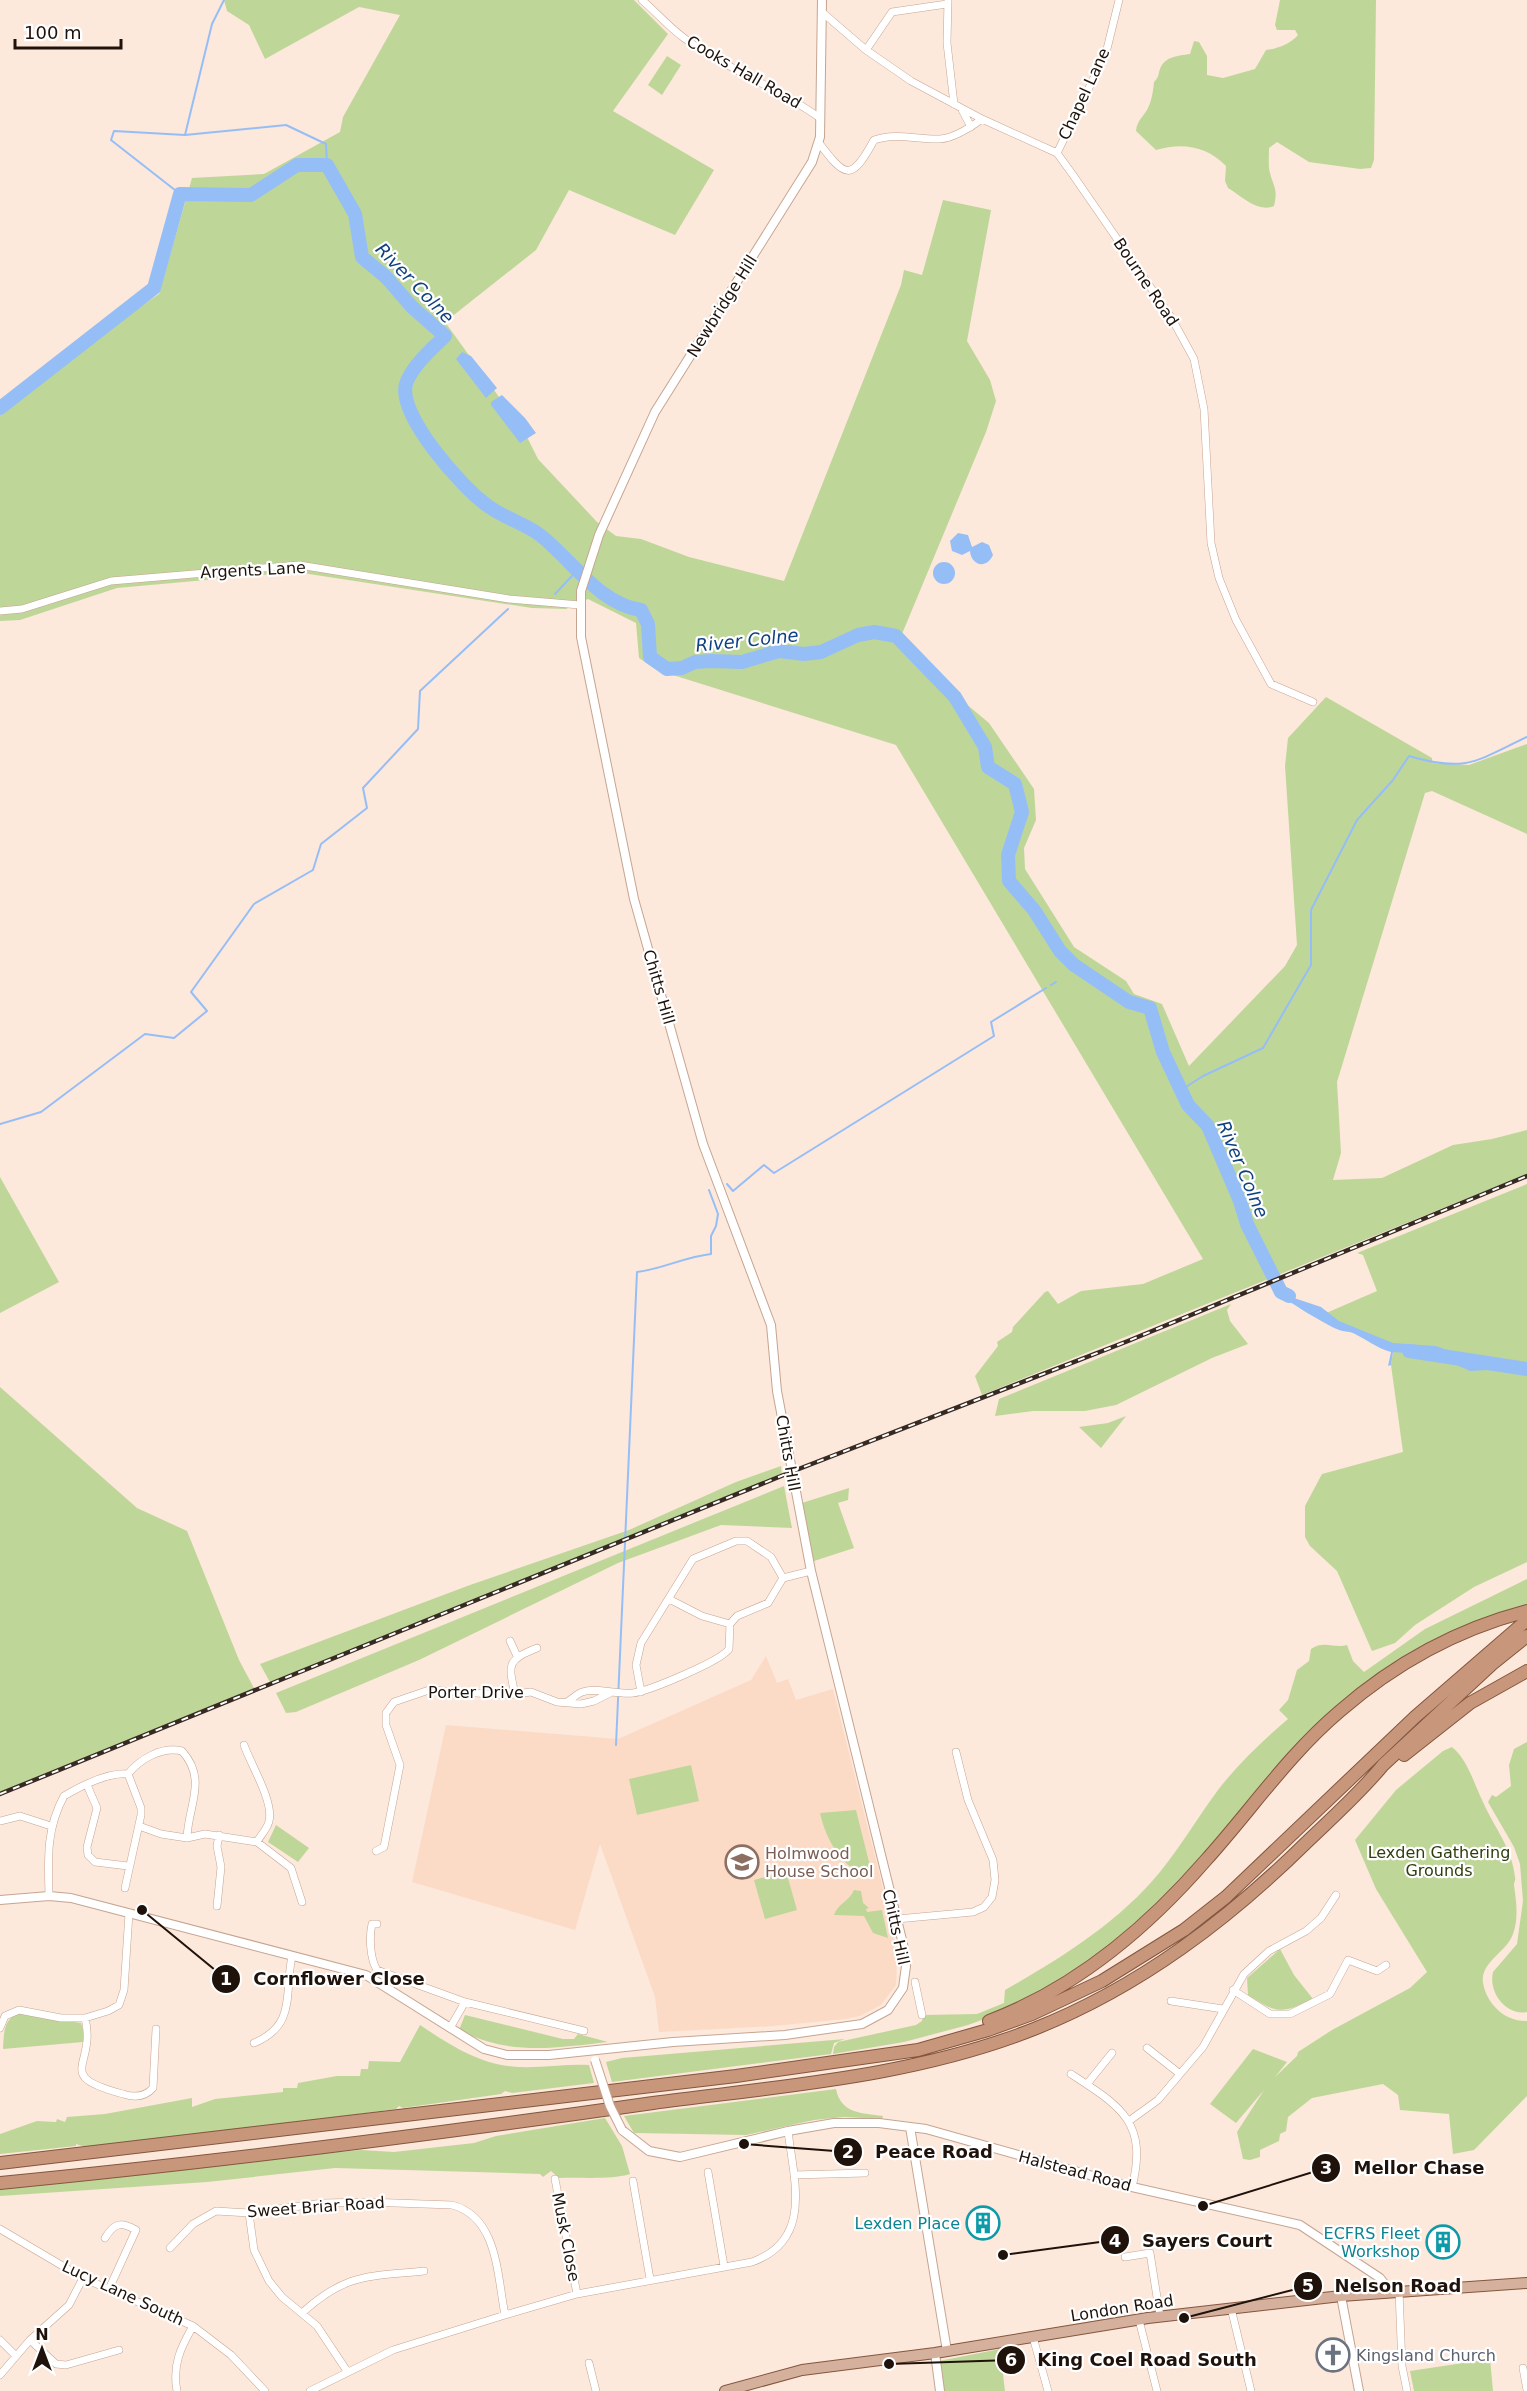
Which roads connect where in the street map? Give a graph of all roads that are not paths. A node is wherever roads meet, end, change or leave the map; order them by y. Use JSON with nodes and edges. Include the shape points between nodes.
{"nodes":[{"id":1,"x":642,"y":0,"type":"edge"},
{"id":2,"x":822,"y":0,"type":"edge"},
{"id":3,"x":1119,"y":0,"type":"edge"},
{"id":4,"x":948,"y":2,"type":"edge"},
{"id":5,"x":823,"y":13,"type":"junction"},
{"id":6,"x":866,"y":50,"type":"junction"},
{"id":7,"x":958,"y":106,"type":"junction"},
{"id":8,"x":820,"y":118,"type":"junction"},
{"id":9,"x":982,"y":119,"type":"junction"},
{"id":10,"x":971,"y":127,"type":"junction"},
{"id":11,"x":819,"y":142,"type":"junction"},
{"id":12,"x":1057,"y":153,"type":"junction"},
{"id":13,"x":580,"y":605,"type":"junction"},
{"id":14,"x":0,"y":611,"type":"edge"},
{"id":15,"x":1313,"y":702,"type":"dead end"},
{"id":16,"x":811,"y":1571,"type":"junction"},
{"id":17,"x":783,"y":1578,"type":"junction"},
{"id":18,"x":669,"y":1599,"type":"junction"},
{"id":19,"x":1527,"y":1611,"type":"edge"},
{"id":20,"x":1525,"y":1622,"type":"edge"},
{"id":21,"x":730,"y":1624,"type":"junction"},
{"id":22,"x":1527,"y":1636,"type":"edge"},
{"id":23,"x":510,"y":1641,"type":"dead end"},
{"id":24,"x":537,"y":1648,"type":"dead end"},
{"id":25,"x":517,"y":1656,"type":"junction"},
{"id":26,"x":1527,"y":1671,"type":"edge"},
{"id":27,"x":641,"y":1692,"type":"junction"},
{"id":28,"x":612,"y":1693,"type":"junction"},
{"id":29,"x":515,"y":1694,"type":"junction"},
{"id":30,"x":567,"y":1702,"type":"junction"},
{"id":31,"x":244,"y":1745,"type":"dead end"},
{"id":32,"x":956,"y":1752,"type":"dead end"},
{"id":33,"x":128,"y":1774,"type":"junction"},
{"id":34,"x":1368,"y":1784,"type":"junction"},
{"id":35,"x":87,"y":1785,"type":"junction"},
{"id":36,"x":0,"y":1821,"type":"edge"},
{"id":37,"x":51,"y":1826,"type":"junction"},
{"id":38,"x":139,"y":1826,"type":"junction"},
{"id":39,"x":219,"y":1836,"type":"junction"},
{"id":40,"x":186,"y":1838,"type":"junction"},
{"id":41,"x":256,"y":1842,"type":"junction"},
{"id":42,"x":376,"y":1851,"type":"dead end"},
{"id":43,"x":128,"y":1866,"type":"junction"},
{"id":44,"x":125,"y":1888,"type":"dead end"},
{"id":45,"x":1336,"y":1895,"type":"dead end"},
{"id":46,"x":49,"y":1896,"type":"junction"},
{"id":47,"x":0,"y":1900,"type":"edge"},
{"id":48,"x":302,"y":1902,"type":"dead end"},
{"id":49,"x":217,"y":1906,"type":"dead end"},
{"id":50,"x":129,"y":1913,"type":"junction"},
{"id":51,"x":897,"y":1919,"type":"junction"},
{"id":52,"x":377,"y":1924,"type":"dead end"},
{"id":53,"x":292,"y":1956,"type":"junction"},
{"id":54,"x":1386,"y":1965,"type":"dead end"},
{"id":55,"x":903,"y":1988,"type":"junction"},
{"id":56,"x":1233,"y":1990,"type":"junction"},
{"id":57,"x":1171,"y":2001,"type":"dead end"},
{"id":58,"x":465,"y":2002,"type":"junction"},
{"id":59,"x":1223,"y":2009,"type":"junction"},
{"id":60,"x":922,"y":2015,"type":"dead end"},
{"id":61,"x":86,"y":2018,"type":"junction"},
{"id":62,"x":0,"y":2023,"type":"edge"},
{"id":63,"x":450,"y":2028,"type":"junction"},
{"id":64,"x":156,"y":2030,"type":"dead end"},
{"id":65,"x":584,"y":2031,"type":"dead end"},
{"id":66,"x":254,"y":2043,"type":"dead end"},
{"id":67,"x":1148,"y":2048,"type":"dead end"},
{"id":68,"x":1112,"y":2053,"type":"dead end"},
{"id":69,"x":888,"y":2054,"type":"junction"},
{"id":70,"x":594,"y":2056,"type":"junction"},
{"id":71,"x":1071,"y":2074,"type":"dead end"},
{"id":72,"x":1180,"y":2074,"type":"junction"},
{"id":73,"x":1087,"y":2084,"type":"junction"},
{"id":74,"x":1129,"y":2121,"type":"junction"},
{"id":75,"x":910,"y":2127,"type":"junction"},
{"id":76,"x":788,"y":2131,"type":"junction"},
{"id":77,"x":0,"y":2163,"type":"edge"},
{"id":78,"x":708,"y":2172,"type":"dead end"},
{"id":79,"x":865,"y":2173,"type":"dead end"},
{"id":80,"x":794,"y":2175,"type":"junction"},
{"id":81,"x":555,"y":2179,"type":"dead end"},
{"id":82,"x":633,"y":2181,"type":"dead end"},
{"id":83,"x":0,"y":2183,"type":"edge"},
{"id":84,"x":1132,"y":2187,"type":"junction"},
{"id":85,"x":249,"y":2213,"type":"junction"},
{"id":86,"x":0,"y":2229,"type":"edge"},
{"id":87,"x":105,"y":2238,"type":"dead end"},
{"id":88,"x":170,"y":2248,"type":"dead end"},
{"id":89,"x":1125,"y":2257,"type":"dead end"},
{"id":90,"x":724,"y":2266,"type":"junction"},
{"id":91,"x":424,"y":2271,"type":"dead end"},
{"id":92,"x":83,"y":2278,"type":"junction"},
{"id":93,"x":650,"y":2279,"type":"junction"},
{"id":94,"x":1527,"y":2283,"type":"edge"},
{"id":95,"x":109,"y":2289,"type":"junction"},
{"id":96,"x":1394,"y":2291,"type":"junction"},
{"id":97,"x":577,"y":2294,"type":"junction"},
{"id":98,"x":1341,"y":2296,"type":"junction"},
{"id":99,"x":1231,"y":2307,"type":"junction"},
{"id":100,"x":302,"y":2313,"type":"junction"},
{"id":101,"x":505,"y":2315,"type":"junction"},
{"id":102,"x":1160,"y":2316,"type":"junction"},
{"id":103,"x":1138,"y":2320,"type":"junction"},
{"id":104,"x":193,"y":2326,"type":"junction"},
{"id":105,"x":1034,"y":2337,"type":"junction"},
{"id":106,"x":0,"y":2340,"type":"edge"},
{"id":107,"x":30,"y":2340,"type":"junction"},
{"id":108,"x":119,"y":2350,"type":"dead end"},
{"id":109,"x":948,"y":2351,"type":"junction"},
{"id":110,"x":935,"y":2353,"type":"junction"},
{"id":111,"x":16,"y":2356,"type":"junction"},
{"id":112,"x":590,"y":2363,"type":"dead end"},
{"id":113,"x":1523,"y":2368,"type":"dead end"},
{"id":114,"x":347,"y":2372,"type":"junction"},
{"id":115,"x":0,"y":2375,"type":"edge"},
{"id":116,"x":1527,"y":2390,"type":"edge"},
{"id":117,"x":177,"y":2391,"type":"edge"},
{"id":118,"x":265,"y":2391,"type":"edge"},
{"id":119,"x":310,"y":2391,"type":"edge"},
{"id":120,"x":596,"y":2391,"type":"edge"},
{"id":121,"x":726,"y":2391,"type":"edge"},
{"id":122,"x":940,"y":2391,"type":"edge"},
{"id":123,"x":1048,"y":2391,"type":"edge"},
{"id":124,"x":1157,"y":2391,"type":"edge"},
{"id":125,"x":1251,"y":2391,"type":"edge"},
{"id":126,"x":1359,"y":2391,"type":"edge"},
{"id":127,"x":1407,"y":2391,"type":"edge"}],
"edges":[{"from":1,"to":8,"type":"street","name":"Cooks Hall Road","via":[[682,37]]},
{"from":2,"to":5,"type":"street","name":"Newbridge Hill"},
{"from":3,"to":12,"type":"street","name":"Chapel Lane","via":[[1106,53]]},
{"from":4,"to":6,"type":"street","via":[[892,12]]},
{"from":4,"to":7,"type":"street","via":[[947,43]]},
{"from":5,"to":6,"type":"street"},
{"from":5,"to":8,"type":"street","name":"Newbridge Hill"},
{"from":6,"to":7,"type":"street","via":[[911,81]]},
{"from":7,"to":9,"type":"street"},
{"from":7,"to":10,"type":"street"},
{"from":8,"to":11,"type":"street","name":"Newbridge Hill"},
{"from":9,"to":10,"type":"street"},
{"from":9,"to":12,"type":"street"},
{"from":10,"to":11,"type":"street","via":[[942,139],[888,135],[874,140],[864,159],[846,171],[839,169]]},
{"from":11,"to":13,"type":"street","name":"Newbridge Hill","via":[[807,174],[655,412],[599,535]]},
{"from":12,"to":15,"type":"street","name":"Bourne Road","via":[[1171,316],[1194,359],[1204,409],[1208,516],[1219,578],[1236,620],[1271,684]]},
{"from":13,"to":14,"type":"street","name":"Argents Lane","via":[[509,599],[299,565],[111,581],[22,609]]},
{"from":13,"to":16,"type":"street","name":"Chitts Hill","via":[[581,637],[634,899],[704,1144],[771,1325],[783,1425]]},
{"from":16,"to":17,"type":"street"},
{"from":16,"to":51,"type":"street","name":"Chitts Hill"},
{"from":17,"to":18,"type":"street","via":[[771,1557],[756,1544],[736,1541],[693,1559]]},
{"from":17,"to":21,"type":"street","via":[[768,1603],[737,1616]]},
{"from":18,"to":21,"type":"street","via":[[702,1616]]},
{"from":18,"to":27,"type":"street","via":[[637,1652]]},
{"from":19,"to":69,"type":"highway","via":[[1441,1643],[1399,1667],[1339,1711],[1304,1744],[1168,1902],[1099,1960],[998,2018]]},
{"from":20,"to":69,"type":"highway","via":[[1423,1710],[1226,1897],[1184,1930],[1128,1967],[1032,2014],[955,2040]]},
{"from":21,"to":27,"type":"street","name":"Porter Drive","via":[[725,1655]]},
{"from":22,"to":34,"type":"highway","via":[[1448,1704]]},
{"from":23,"to":25,"type":"street"},
{"from":24,"to":25,"type":"street"},
{"from":25,"to":29,"type":"street","via":[[510,1667]]},
{"from":26,"to":34,"type":"highway","via":[[1470,1703]]},
{"from":27,"to":28,"type":"street","name":"Porter Drive"},
{"from":28,"to":30,"type":"street","name":"Porter Drive","via":[[581,1704]]},
{"from":28,"to":30,"type":"street","name":"Porter Drive","via":[[586,1691]]},
{"from":29,"to":30,"type":"street","name":"Porter Drive","via":[[531,1692]]},
{"from":29,"to":42,"type":"street","name":"Porter Drive","via":[[429,1690],[389,1706],[386,1725],[400,1765],[386,1850]]},
{"from":31,"to":41,"type":"street","via":[[255,1775],[266,1791],[270,1819]]},
{"from":32,"to":51,"type":"street","via":[[968,1800],[993,1860],[992,1897],[973,1912]]},
{"from":33,"to":35,"type":"street","via":[[114,1774]]},
{"from":33,"to":38,"type":"street","via":[[141,1808]]},
{"from":33,"to":40,"type":"street","via":[[139,1762],[155,1755],[173,1749],[182,1751],[197,1788]]},
{"from":34,"to":83,"type":"highway","via":[[1270,1878],[1157,1966],[1071,2013],[961,2054],[900,2069],[521,2122]]},
{"from":35,"to":37,"type":"street","via":[[64,1796]]},
{"from":35,"to":43,"type":"street","via":[[97,1808],[88,1855],[95,1862]]},
{"from":36,"to":37,"type":"street","via":[[20,1816]]},
{"from":37,"to":46,"type":"street","via":[[47,1844]]},
{"from":38,"to":40,"type":"street"},
{"from":38,"to":43,"type":"street"},
{"from":39,"to":40,"type":"street"},
{"from":39,"to":41,"type":"street"},
{"from":39,"to":49,"type":"street"},
{"from":41,"to":48,"type":"street","via":[[291,1868]]},
{"from":43,"to":44,"type":"street"},
{"from":45,"to":56,"type":"street","via":[[1321,1918],[1256,1961]]},
{"from":46,"to":47,"type":"street"},
{"from":46,"to":50,"type":"street"},
{"from":50,"to":53,"type":"street"},
{"from":50,"to":61,"type":"street","via":[[122,1998],[113,2009]]},
{"from":51,"to":55,"type":"street","name":"Chitts Hill","via":[[906,1966]]},
{"from":52,"to":58,"type":"street","via":[[372,1924],[371,1932],[377,1970]]},
{"from":53,"to":63,"type":"street","via":[[366,1975]]},
{"from":53,"to":66,"type":"street","via":[[284,2017],[275,2031]]},
{"from":54,"to":56,"type":"street","via":[[1377,1971],[1348,1960],[1330,1994],[1280,2016],[1270,2014]]},
{"from":55,"to":60,"type":"street","via":[[916,1986]]},
{"from":55,"to":70,"type":"street","name":"Chitts Hill","via":[[882,2015],[844,2028],[654,2044]]},
{"from":56,"to":59,"type":"street"},
{"from":57,"to":59,"type":"street"},
{"from":58,"to":63,"type":"street"},
{"from":58,"to":65,"type":"street"},
{"from":59,"to":72,"type":"street","via":[[1209,2037]]},
{"from":61,"to":62,"type":"street","via":[[19,2010]]},
{"from":61,"to":64,"type":"street","via":[[89,2042],[82,2062],[83,2074],[92,2086],[128,2096],[140,2096],[153,2088]]},
{"from":63,"to":70,"type":"street","via":[[484,2049],[507,2055]]},
{"from":67,"to":72,"type":"street"},
{"from":68,"to":73,"type":"street"},
{"from":69,"to":77,"type":"highway","via":[[736,2076]]},
{"from":70,"to":76,"type":"street","name":"Halstead Road","bridge":true,"via":[[622,2130],[649,2151],[680,2157]]},
{"from":71,"to":73,"type":"street"},
{"from":72,"to":74,"type":"street","via":[[1148,2110]]},
{"from":73,"to":74,"type":"street"},
{"from":74,"to":84,"type":"street","via":[[1138,2155]]},
{"from":75,"to":76,"type":"street","name":"Halstead Road","via":[[834,2123]]},
{"from":75,"to":84,"type":"street","name":"Halstead Road"},
{"from":75,"to":109,"type":"street"},
{"from":76,"to":80,"type":"street"},
{"from":78,"to":90,"type":"street"},
{"from":79,"to":80,"type":"street"},
{"from":80,"to":90,"type":"street","via":[[795,2217],[786,2238],[765,2257]]},
{"from":81,"to":97,"type":"street","name":"Musk Close"},
{"from":82,"to":93,"type":"street"},
{"from":84,"to":96,"type":"street","name":"Halstead Road","via":[[1300,2225]]},
{"from":85,"to":88,"type":"street","name":"Sweet Briar Road","via":[[216,2211],[193,2224]]},
{"from":85,"to":100,"type":"street","via":[[259,2262],[282,2297]]},
{"from":85,"to":101,"type":"street","name":"Sweet Briar Road","via":[[323,2203],[464,2208],[475,2215],[486,2232]]},
{"from":86,"to":92,"type":"street","name":"Lucy Lane South"},
{"from":87,"to":95,"type":"street","via":[[118,2223],[138,2228]]},
{"from":89,"to":102,"type":"street","via":[[1150,2253]]},
{"from":90,"to":93,"type":"street"},
{"from":91,"to":100,"type":"street","via":[[343,2283],[320,2296]]},
{"from":92,"to":95,"type":"street","name":"Lucy Lane South"},
{"from":92,"to":107,"type":"street","via":[[69,2305]]},
{"from":93,"to":97,"type":"street"},
{"from":94,"to":96,"type":"main road","name":"London Road"},
{"from":95,"to":104,"type":"street","name":"Lucy Lane South"},
{"from":96,"to":98,"type":"main road","name":"London Road"},
{"from":96,"to":127,"type":"street"},
{"from":97,"to":101,"type":"street"},
{"from":98,"to":99,"type":"main road","name":"London Road"},
{"from":98,"to":126,"type":"street"},
{"from":99,"to":102,"type":"main road","name":"London Road"},
{"from":99,"to":125,"type":"street"},
{"from":100,"to":114,"type":"street","via":[[328,2340]]},
{"from":101,"to":114,"type":"street","via":[[400,2347]]},
{"from":102,"to":103,"type":"main road","name":"London Road"},
{"from":103,"to":105,"type":"main road","name":"London Road"},
{"from":103,"to":124,"type":"street"},
{"from":104,"to":117,"type":"street","via":[[176,2362]]},
{"from":104,"to":118,"type":"street","name":"Lucy Lane South","via":[[231,2355]]},
{"from":105,"to":109,"type":"main road","name":"London Road"},
{"from":105,"to":123,"type":"street"},
{"from":106,"to":111,"type":"street"},
{"from":107,"to":108,"type":"street","via":[[56,2364],[66,2365]]},
{"from":107,"to":111,"type":"street"},
{"from":109,"to":110,"type":"main road","name":"London Road"},
{"from":110,"to":121,"type":"main road","name":"London Road","via":[[802,2370]]},
{"from":110,"to":122,"type":"street"},
{"from":111,"to":115,"type":"street"},
{"from":112,"to":120,"type":"street"},
{"from":113,"to":116,"type":"street"},
{"from":114,"to":119,"type":"street"}]}
